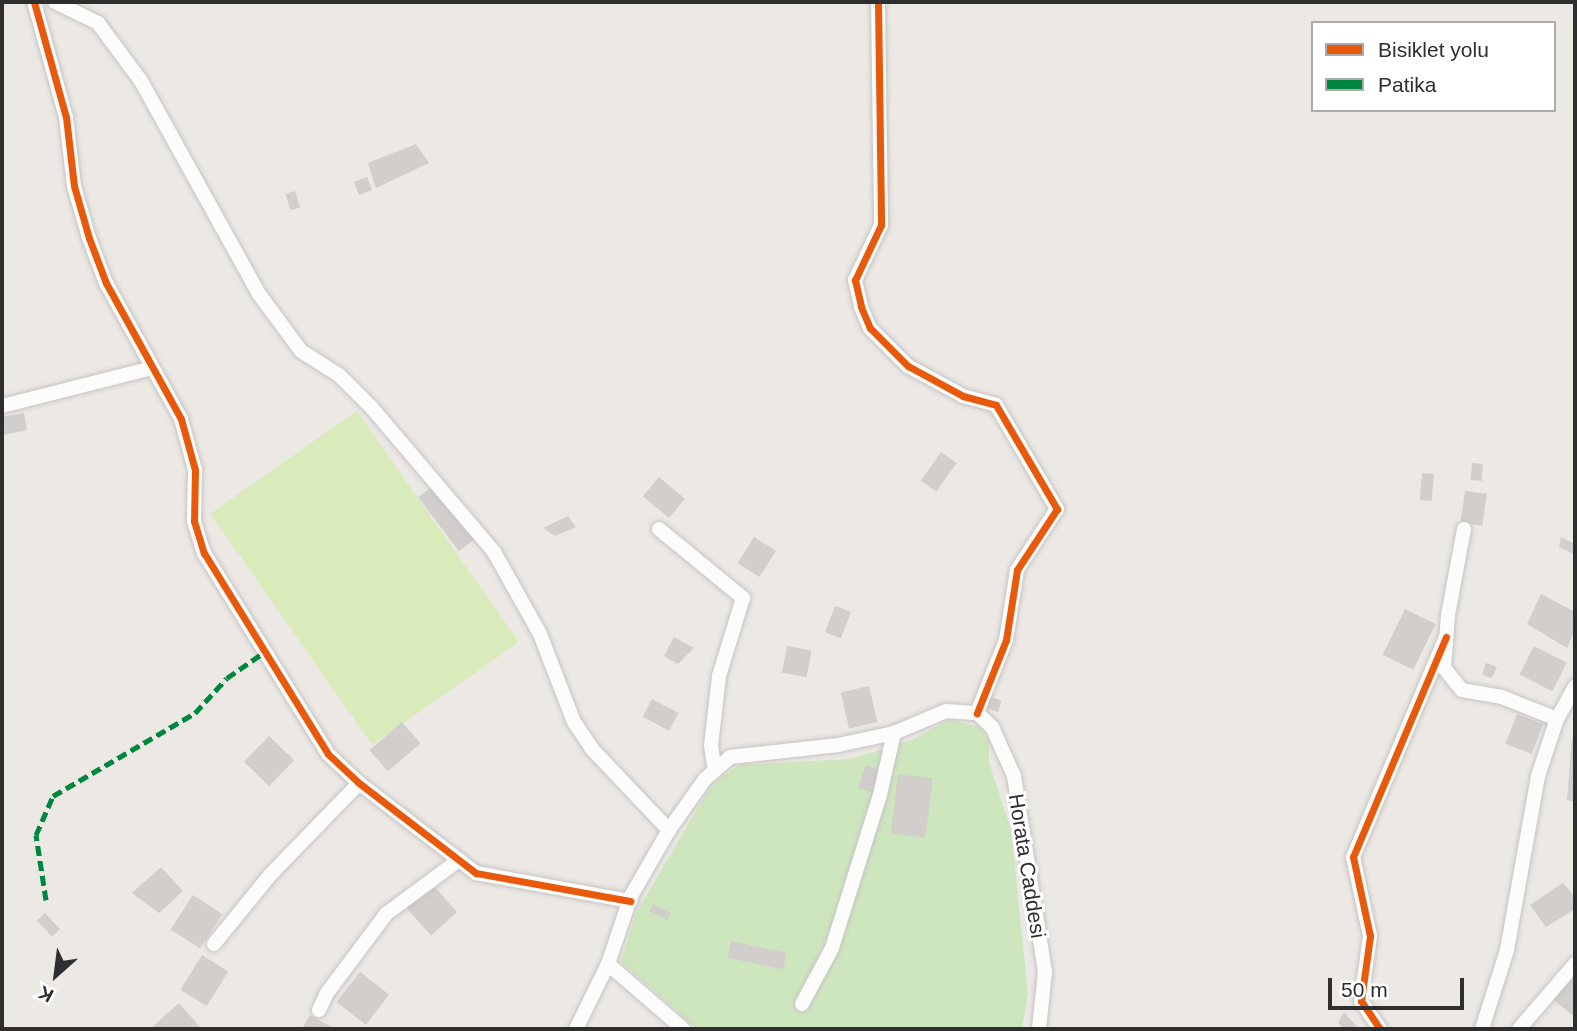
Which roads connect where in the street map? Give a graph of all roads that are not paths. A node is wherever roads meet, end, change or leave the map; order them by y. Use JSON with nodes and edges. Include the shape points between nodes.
{"nodes":[{"id":1,"x":34,"y":2,"type":"edge"},
{"id":2,"x":55,"y":2,"type":"edge"},
{"id":3,"x":878,"y":2,"type":"edge"},
{"id":4,"x":152,"y":368,"type":"junction"},
{"id":5,"x":2,"y":406,"type":"edge"},
{"id":6,"x":659,"y":529,"type":"dead end"},
{"id":7,"x":1464,"y":529,"type":"dead end"},
{"id":8,"x":1446,"y":637,"type":"junction"},
{"id":9,"x":1575,"y":687,"type":"edge"},
{"id":10,"x":978,"y":713,"type":"junction"},
{"id":11,"x":1557,"y":719,"type":"junction"},
{"id":12,"x":894,"y":733,"type":"junction"},
{"id":13,"x":715,"y":770,"type":"junction"},
{"id":14,"x":359,"y":783,"type":"junction"},
{"id":15,"x":669,"y":830,"type":"junction"},
{"id":16,"x":459,"y":860,"type":"junction"},
{"id":17,"x":630,"y":901,"type":"junction"},
{"id":18,"x":214,"y":944,"type":"dead end"},
{"id":19,"x":608,"y":964,"type":"junction"},
{"id":20,"x":1575,"y":964,"type":"edge"},
{"id":21,"x":802,"y":1004,"type":"dead end"},
{"id":22,"x":319,"y":1010,"type":"dead end"},
{"id":23,"x":576,"y":1029,"type":"edge"},
{"id":24,"x":683,"y":1029,"type":"edge"},
{"id":25,"x":1039,"y":1029,"type":"edge"},
{"id":26,"x":1380,"y":1029,"type":"edge"},
{"id":27,"x":1482,"y":1029,"type":"edge"},
{"id":28,"x":1519,"y":1029,"type":"edge"}],
"edges":[{"from":1,"to":4,"type":"street","via":[[66,117],[74,186],[89,238],[106,283]]},
{"from":2,"to":15,"type":"street","via":[[98,23],[141,80],[259,294],[301,351],[340,376],[372,408],[494,552],[540,634],[580,731]]},
{"from":3,"to":10,"type":"street","via":[[881,225],[855,280],[860,307],[870,328],[908,366],[963,397],[996,405],[1057,509],[1017,570],[1006,639]]},
{"from":4,"to":5,"type":"street"},
{"from":4,"to":14,"type":"street","via":[[181,419],[192,457],[194,521],[204,553],[328,754]]},
{"from":6,"to":13,"type":"street","via":[[743,598],[719,676],[711,746]]},
{"from":7,"to":8,"type":"street"},
{"from":8,"to":11,"type":"street","via":[[1444,668],[1462,690],[1502,697]]},
{"from":8,"to":26,"type":"street","via":[[1353,857],[1370,936],[1361,1001]]},
{"from":9,"to":11,"type":"street"},
{"from":10,"to":12,"type":"street","via":[[946,711]]},
{"from":10,"to":25,"type":"street","name":"Horata Caddesi","via":[[992,727],[1014,776],[1045,971]]},
{"from":11,"to":27,"type":"street","via":[[1538,776],[1507,950]]},
{"from":12,"to":13,"type":"street","via":[[730,757]]},
{"from":12,"to":21,"type":"street","via":[[880,795],[832,948]]},
{"from":13,"to":15,"type":"street"},
{"from":14,"to":16,"type":"street"},
{"from":14,"to":18,"type":"street","via":[[270,875]]},
{"from":15,"to":17,"type":"street"},
{"from":16,"to":17,"type":"street","via":[[476,873]]},
{"from":16,"to":22,"type":"street","via":[[386,914]]},
{"from":17,"to":19,"type":"street"},
{"from":19,"to":23,"type":"street"},
{"from":19,"to":24,"type":"street"},
{"from":20,"to":28,"type":"street"}]}
